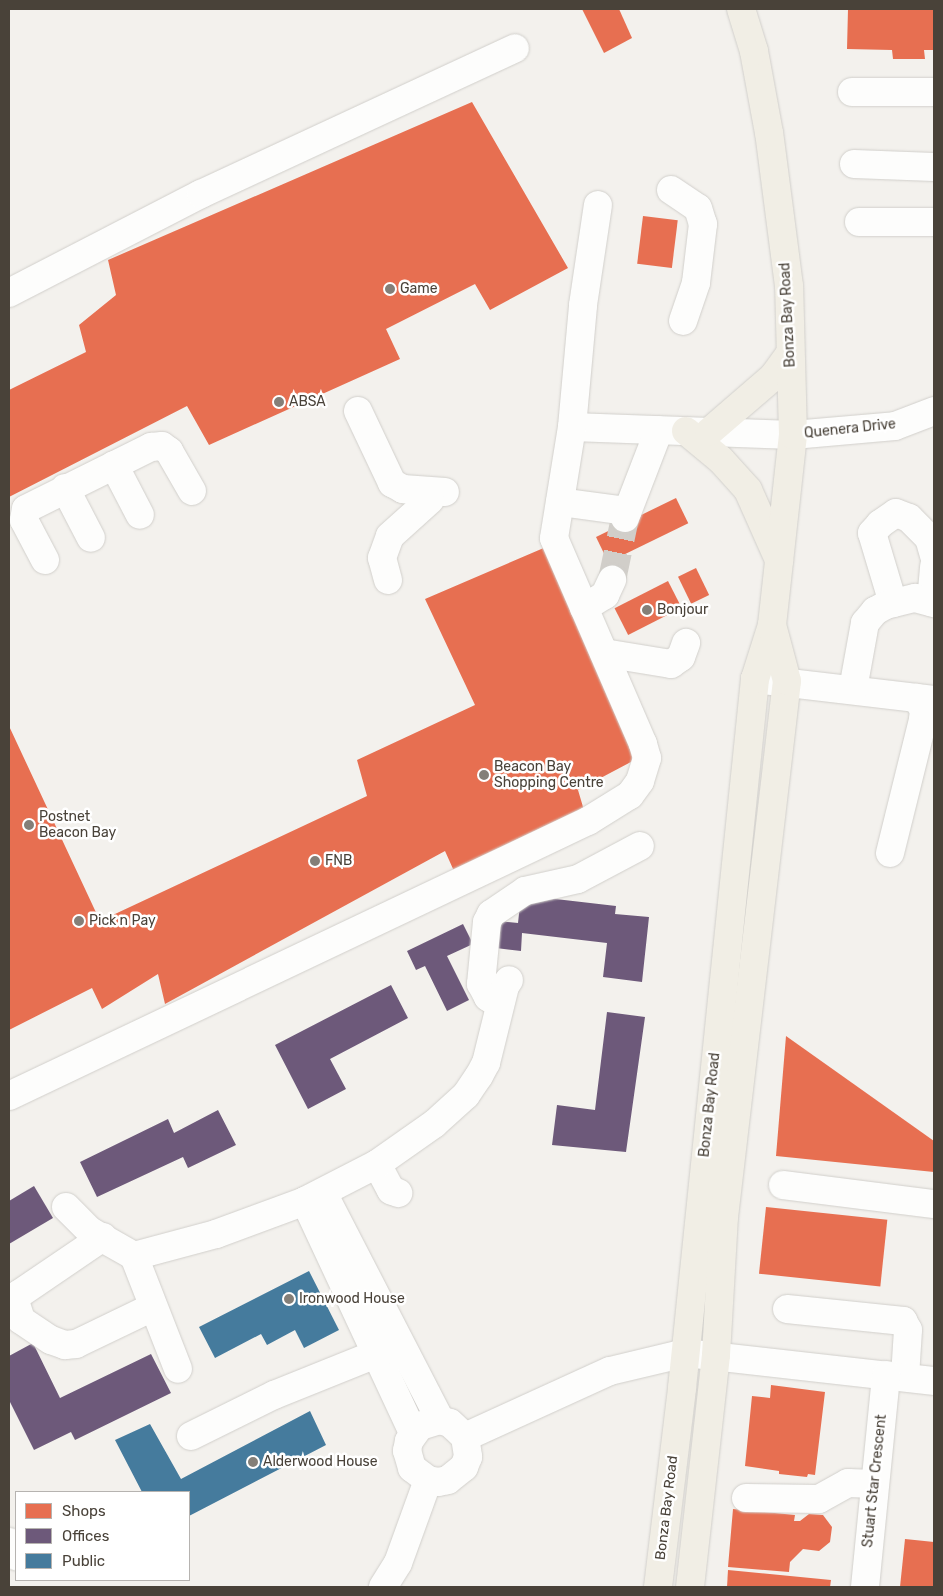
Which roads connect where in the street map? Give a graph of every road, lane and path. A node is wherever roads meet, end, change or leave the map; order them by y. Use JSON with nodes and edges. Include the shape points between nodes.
{"nodes":[{"id":1,"x":740,"y":9,"type":"edge"},
{"id":2,"x":515,"y":48,"type":"dead end"},
{"id":3,"x":852,"y":92,"type":"dead end"},
{"id":4,"x":934,"y":92,"type":"edge"},
{"id":5,"x":854,"y":164,"type":"dead end"},
{"id":6,"x":934,"y":167,"type":"edge"},
{"id":7,"x":671,"y":190,"type":"dead end"},
{"id":8,"x":598,"y":205,"type":"dead end"},
{"id":9,"x":859,"y":222,"type":"dead end"},
{"id":10,"x":934,"y":222,"type":"edge"},
{"id":11,"x":9,"y":293,"type":"edge"},
{"id":12,"x":683,"y":321,"type":"dead end"},
{"id":13,"x":790,"y":354,"type":"junction"},
{"id":14,"x":934,"y":411,"type":"edge"},
{"id":15,"x":358,"y":412,"type":"dead end"},
{"id":16,"x":572,"y":427,"type":"junction"},
{"id":17,"x":659,"y":430,"type":"junction"},
{"id":18,"x":698,"y":432,"type":"junction"},
{"id":19,"x":793,"y":435,"type":"junction"},
{"id":20,"x":114,"y":465,"type":"junction"},
{"id":21,"x":64,"y":488,"type":"junction"},
{"id":22,"x":192,"y":491,"type":"dead end"},
{"id":23,"x":560,"y":502,"type":"junction"},
{"id":24,"x":140,"y":515,"type":"dead end"},
{"id":25,"x":91,"y":538,"type":"dead end"},
{"id":26,"x":934,"y":555,"type":"edge"},
{"id":27,"x":45,"y":560,"type":"dead end"},
{"id":28,"x":779,"y":561,"type":"junction"},
{"id":29,"x":934,"y":566,"type":"edge"},
{"id":30,"x":388,"y":580,"type":"dead end"},
{"id":31,"x":612,"y":580,"type":"tunnel mouth"},
{"id":32,"x":892,"y":603,"type":"junction"},
{"id":33,"x":933,"y":603,"type":"edge"},
{"id":34,"x":584,"y":608,"type":"junction"},
{"id":35,"x":772,"y":625,"type":"junction"},
{"id":36,"x":686,"y":643,"type":"dead end"},
{"id":37,"x":604,"y":653,"type":"junction"},
{"id":38,"x":755,"y":679,"type":"junction"},
{"id":39,"x":787,"y":681,"type":"junction"},
{"id":40,"x":853,"y":689,"type":"junction"},
{"id":41,"x":925,"y":699,"type":"edge"},
{"id":42,"x":640,"y":846,"type":"dead end"},
{"id":43,"x":890,"y":853,"type":"dead end"},
{"id":44,"x":9,"y":1096,"type":"edge"},
{"id":45,"x":377,"y":1164,"type":"junction"},
{"id":46,"x":783,"y":1185,"type":"dead end"},
{"id":47,"x":398,"y":1193,"type":"dead end"},
{"id":48,"x":314,"y":1197,"type":"junction"},
{"id":49,"x":934,"y":1204,"type":"edge"},
{"id":50,"x":66,"y":1207,"type":"dead end"},
{"id":51,"x":102,"y":1237,"type":"junction"},
{"id":52,"x":134,"y":1256,"type":"junction"},
{"id":53,"x":153,"y":1307,"type":"junction"},
{"id":54,"x":787,"y":1309,"type":"dead end"},
{"id":55,"x":15,"y":1324,"type":"edge"},
{"id":56,"x":387,"y":1350,"type":"junction"},
{"id":57,"x":685,"y":1353,"type":"junction"},
{"id":58,"x":716,"y":1355,"type":"junction"},
{"id":59,"x":178,"y":1369,"type":"dead end"},
{"id":60,"x":895,"y":1376,"type":"junction"},
{"id":61,"x":934,"y":1381,"type":"edge"},
{"id":62,"x":440,"y":1420,"type":"junction"},
{"id":63,"x":413,"y":1433,"type":"junction"},
{"id":64,"x":191,"y":1436,"type":"dead end"},
{"id":65,"x":465,"y":1437,"type":"junction"},
{"id":66,"x":428,"y":1480,"type":"junction"},
{"id":67,"x":875,"y":1484,"type":"junction"},
{"id":68,"x":746,"y":1498,"type":"dead end"},
{"id":69,"x":9,"y":1542,"type":"edge"},
{"id":70,"x":15,"y":1554,"type":"edge"},
{"id":71,"x":382,"y":1587,"type":"edge"},
{"id":72,"x":658,"y":1587,"type":"edge"},
{"id":73,"x":690,"y":1587,"type":"edge"},
{"id":74,"x":865,"y":1587,"type":"edge"}],
"edges":[{"from":1,"to":13,"type":"main road","name":"Bonza Bay Road","via":[[754,50],[769,133],[789,286]]},
{"from":2,"to":11,"type":"street","via":[[201,194]]},
{"from":3,"to":4,"type":"street"},
{"from":5,"to":6,"type":"street"},
{"from":7,"to":12,"type":"street","via":[[698,208],[704,224],[696,284]]},
{"from":8,"to":16,"type":"street","via":[[583,305]]},
{"from":9,"to":10,"type":"street"},
{"from":13,"to":18,"type":"main road","via":[[774,377]]},
{"from":13,"to":19,"type":"main road","name":"Bonza Bay Road"},
{"from":14,"to":19,"type":"street","name":"Quenera Drive","via":[[896,426]]},
{"from":15,"to":30,"type":"street","via":[[392,483],[437,496],[390,536],[382,558]]},
{"from":16,"to":17,"type":"street","name":"Quenera Drive"},
{"from":16,"to":23,"type":"street"},
{"from":17,"to":18,"type":"street","name":"Quenera Drive"},
{"from":17,"to":23,"type":"street","via":[[626,514]]},
{"from":18,"to":19,"type":"street","name":"Quenera Drive"},
{"from":18,"to":28,"type":"main road","via":[[748,490]]},
{"from":19,"to":28,"type":"main road","name":"Bonza Bay Road"},
{"from":20,"to":21,"type":"street"},
{"from":20,"to":22,"type":"street","via":[[151,447],[162,446],[169,451]]},
{"from":20,"to":24,"type":"street"},
{"from":21,"to":25,"type":"street"},
{"from":21,"to":27,"type":"street","via":[[37,501],[24,514]]},
{"from":23,"to":34,"type":"street","via":[[554,538]]},
{"from":26,"to":32,"type":"street","via":[[930,538],[909,518],[896,513],[880,524],[872,534]]},
{"from":28,"to":35,"type":"main road","name":"Bonza Bay Road"},
{"from":29,"to":33,"type":"street"},
{"from":31,"to":34,"type":"street","via":[[605,595]]},
{"from":32,"to":33,"type":"street","via":[[915,598]]},
{"from":32,"to":40,"type":"street","via":[[875,611],[865,623]]},
{"from":34,"to":37,"type":"street"},
{"from":35,"to":38,"type":"main road","name":"Bonza Bay Road"},
{"from":35,"to":39,"type":"main road","name":"Bonza Bay Road"},
{"from":36,"to":37,"type":"street","via":[[681,657],[671,664]]},
{"from":37,"to":44,"type":"street","via":[[647,758],[640,781],[630,796],[588,821]]},
{"from":38,"to":39,"type":"street"},
{"from":38,"to":57,"type":"main road","name":"Bonza Bay Road"},
{"from":39,"to":40,"type":"street"},
{"from":39,"to":58,"type":"main road","name":"Bonza Bay Road","via":[[724,1217]]},
{"from":40,"to":41,"type":"street"},
{"from":41,"to":43,"type":"street","via":[[923,720]]},
{"from":42,"to":45,"type":"street","via":[[578,879],[525,891],[491,914],[487,922],[481,984],[488,997],[504,992],[486,1063],[466,1095],[434,1124]]},
{"from":45,"to":47,"type":"street","via":[[391,1190]]},
{"from":45,"to":48,"type":"street"},
{"from":46,"to":49,"type":"street"},
{"from":48,"to":52,"type":"street","via":[[216,1234]]},
{"from":48,"to":56,"type":"street"},
{"from":50,"to":51,"type":"street","via":[[83,1226]]},
{"from":51,"to":52,"type":"street"},
{"from":51,"to":55,"type":"street","via":[[19,1294]]},
{"from":52,"to":53,"type":"street"},
{"from":53,"to":55,"type":"street","via":[[76,1344],[51,1340]]},
{"from":53,"to":59,"type":"street"},
{"from":54,"to":60,"type":"street","name":"Stuart Star Crescent","via":[[903,1321],[908,1330]]},
{"from":56,"to":62,"type":"street"},
{"from":56,"to":63,"type":"street"},
{"from":56,"to":64,"type":"street","via":[[282,1392]]},
{"from":57,"to":58,"type":"street"},
{"from":57,"to":65,"type":"street","via":[[610,1371]]},
{"from":57,"to":72,"type":"main road","name":"Bonza Bay Road"},
{"from":58,"to":60,"type":"street"},
{"from":58,"to":73,"type":"main road","name":"Bonza Bay Road"},
{"from":60,"to":61,"type":"street"},
{"from":60,"to":67,"type":"street","name":"Stuart Star Crescent"},
{"from":62,"to":63,"type":"street","via":[[420,1426]]},
{"from":62,"to":65,"type":"street","via":[[454,1426]]},
{"from":63,"to":66,"type":"street","via":[[407,1450],[408,1460],[412,1468]]},
{"from":65,"to":66,"type":"street","via":[[468,1457],[464,1467],[448,1480]]},
{"from":66,"to":71,"type":"street","via":[[398,1563]]},
{"from":67,"to":68,"type":"street","via":[[848,1483],[819,1499]]},
{"from":67,"to":74,"type":"street","name":"Stuart Star Crescent"},
{"from":69,"to":70,"type":"street"}]}
